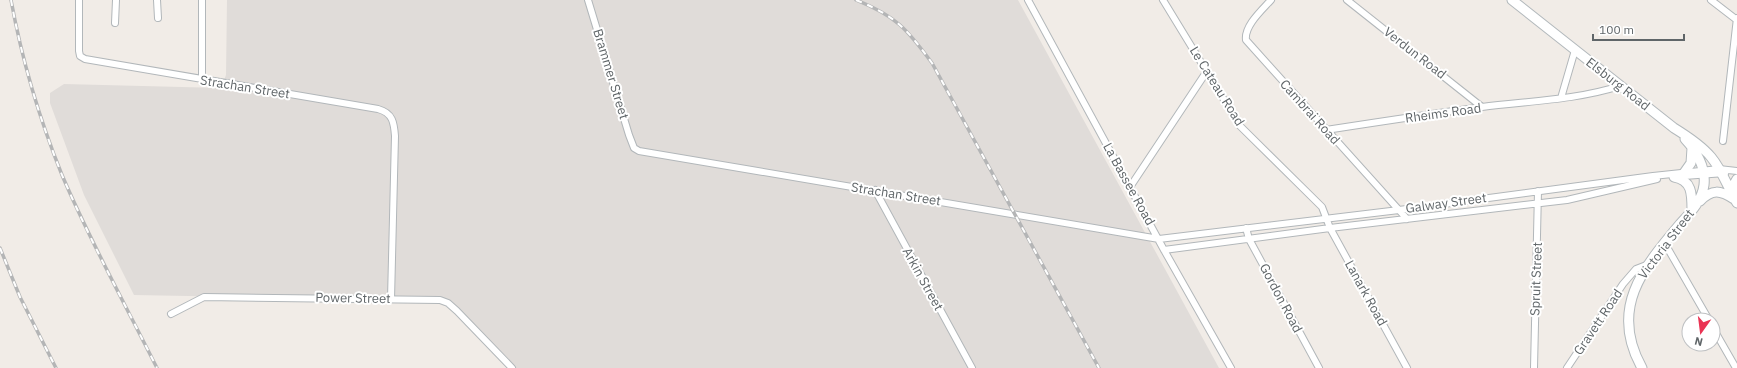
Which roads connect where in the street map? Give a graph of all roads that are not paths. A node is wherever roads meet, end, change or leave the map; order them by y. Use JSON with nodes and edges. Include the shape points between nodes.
{"nodes":[{"id":1,"x":79,"y":0,"type":"edge"},
{"id":2,"x":116,"y":0,"type":"edge"},
{"id":3,"x":157,"y":0,"type":"edge"},
{"id":4,"x":202,"y":0,"type":"edge"},
{"id":5,"x":588,"y":0,"type":"edge"},
{"id":6,"x":1028,"y":0,"type":"edge"},
{"id":7,"x":1163,"y":0,"type":"edge"},
{"id":8,"x":1271,"y":0,"type":"edge"},
{"id":9,"x":1347,"y":0,"type":"edge"},
{"id":10,"x":1512,"y":0,"type":"edge"},
{"id":11,"x":1711,"y":0,"type":"edge"},
{"id":12,"x":158,"y":18,"type":"dead end"},
{"id":13,"x":1737,"y":19,"type":"edge"},
{"id":14,"x":115,"y":23,"type":"dead end"},
{"id":15,"x":1575,"y":50,"type":"junction"},
{"id":16,"x":1206,"y":71,"type":"junction"},
{"id":17,"x":202,"y":80,"type":"junction"},
{"id":18,"x":1620,"y":86,"type":"junction"},
{"id":19,"x":1561,"y":98,"type":"junction"},
{"id":20,"x":1482,"y":107,"type":"junction"},
{"id":21,"x":1674,"y":128,"type":"junction"},
{"id":22,"x":1326,"y":130,"type":"junction"},
{"id":23,"x":1722,"y":141,"type":"dead end"},
{"id":24,"x":634,"y":148,"type":"joint"},
{"id":25,"x":1692,"y":148,"type":"junction"},
{"id":26,"x":1720,"y":171,"type":"junction"},
{"id":27,"x":1684,"y":172,"type":"junction"},
{"id":28,"x":1704,"y":173,"type":"junction"},
{"id":29,"x":1736,"y":173,"type":"edge"},
{"id":30,"x":1674,"y":177,"type":"junction"},
{"id":31,"x":1130,"y":187,"type":"junction"},
{"id":32,"x":875,"y":190,"type":"junction"},
{"id":33,"x":1538,"y":191,"type":"junction"},
{"id":34,"x":1735,"y":199,"type":"edge"},
{"id":35,"x":1539,"y":203,"type":"junction"},
{"id":36,"x":1693,"y":209,"type":"junction"},
{"id":37,"x":1399,"y":210,"type":"junction"},
{"id":38,"x":1327,"y":218,"type":"junction"},
{"id":39,"x":1407,"y":219,"type":"junction"},
{"id":40,"x":1246,"y":228,"type":"junction"},
{"id":41,"x":1330,"y":228,"type":"junction"},
{"id":42,"x":1158,"y":239,"type":"junction"},
{"id":43,"x":1249,"y":239,"type":"junction"},
{"id":44,"x":1664,"y":242,"type":"junction"},
{"id":45,"x":1164,"y":250,"type":"junction"},
{"id":46,"x":1649,"y":264,"type":"junction"},
{"id":47,"x":391,"y":299,"type":"junction"},
{"id":48,"x":1704,"y":312,"type":"edge"},
{"id":49,"x":171,"y":314,"type":"dead end"},
{"id":50,"x":1721,"y":342,"type":"edge"},
{"id":51,"x":512,"y":368,"type":"edge"},
{"id":52,"x":972,"y":368,"type":"edge"},
{"id":53,"x":1231,"y":368,"type":"edge"},
{"id":54,"x":1319,"y":368,"type":"edge"},
{"id":55,"x":1407,"y":368,"type":"edge"},
{"id":56,"x":1534,"y":368,"type":"edge"},
{"id":57,"x":1567,"y":368,"type":"edge"},
{"id":58,"x":1642,"y":368,"type":"edge"},
{"id":59,"x":1736,"y":368,"type":"edge"}],
"edges":[{"from":1,"to":17,"type":"street","name":"Strachan Street","via":[[79,54],[82,58]]},
{"from":2,"to":14,"type":"street"},
{"from":3,"to":12,"type":"street"},
{"from":4,"to":17,"type":"street"},
{"from":5,"to":24,"type":"street","name":"Brammer Street"},
{"from":6,"to":31,"type":"street","name":"La Bassee Road"},
{"from":7,"to":16,"type":"street","name":"Le Cateau Road"},
{"from":8,"to":22,"type":"street","name":"Cambrai Road","via":[[1248,28],[1246,40]]},
{"from":9,"to":20,"type":"street","name":"Verdun Road"},
{"from":10,"to":15,"type":"main road","name":"Elsburg Road"},
{"from":11,"to":13,"type":"street"},
{"from":13,"to":23,"type":"street"},
{"from":15,"to":18,"type":"main road","name":"Elsburg Road"},
{"from":15,"to":19,"type":"street"},
{"from":16,"to":31,"type":"street"},
{"from":16,"to":38,"type":"street","name":"Le Cateau Road","via":[[1240,126],[1306,190],[1322,207]]},
{"from":17,"to":47,"type":"street","name":"Strachan Street","via":[[378,109],[388,113],[394,123]]},
{"from":18,"to":19,"type":"street","name":"Rheims Road"},
{"from":18,"to":21,"type":"main road","name":"Elsburg Road"},
{"from":19,"to":20,"type":"street","name":"Rheims Road"},
{"from":20,"to":22,"type":"street","name":"Rheims Road"},
{"from":21,"to":25,"type":"main road"},
{"from":21,"to":26,"type":"main road","name":"Elsburg Road","via":[[1698,144]]},
{"from":22,"to":37,"type":"street","name":"Cambrai Road"},
{"from":24,"to":32,"type":"street","name":"Strachan Street","via":[[650,154]]},
{"from":25,"to":27,"type":"main road","via":[[1691,164]]},
{"from":25,"to":28,"type":"main road"},
{"from":26,"to":28,"type":"street","name":"Galway Street"},
{"from":26,"to":29,"type":"street","name":"Galway Street"},
{"from":26,"to":34,"type":"main road","name":"Elsburg Road"},
{"from":27,"to":28,"type":"street","name":"Galway Street"},
{"from":27,"to":33,"type":"street","name":"Galway Street"},
{"from":28,"to":30,"type":"street","name":"Galway Street"},
{"from":28,"to":36,"type":"main road","name":"Victoria Street","via":[[1702,195]]},
{"from":29,"to":34,"type":"main road","via":[[1733,186]]},
{"from":30,"to":35,"type":"street","name":"Galway Street","via":[[1654,179],[1581,198]]},
{"from":30,"to":36,"type":"main road","via":[[1687,182],[1692,194]]},
{"from":31,"to":42,"type":"street","name":"La Bassee Road"},
{"from":32,"to":42,"type":"street","name":"Strachan Street"},
{"from":32,"to":52,"type":"street","name":"Arkin Street"},
{"from":33,"to":35,"type":"street","name":"Spruit Street"},
{"from":33,"to":37,"type":"street","name":"Galway Street"},
{"from":34,"to":36,"type":"main road","via":[[1714,191]]},
{"from":35,"to":39,"type":"street","name":"Galway Street"},
{"from":35,"to":56,"type":"street","name":"Spruit Street"},
{"from":36,"to":44,"type":"main road","name":"Victoria Street"},
{"from":37,"to":38,"type":"street","name":"Galway Street"},
{"from":37,"to":39,"type":"street","name":"Cambrai Road"},
{"from":38,"to":40,"type":"street","name":"Galway Street"},
{"from":38,"to":41,"type":"street","name":"Lanark Road"},
{"from":39,"to":41,"type":"street","name":"Galway Street"},
{"from":40,"to":42,"type":"street","name":"Galway Street"},
{"from":40,"to":43,"type":"street","name":"Gordon Road"},
{"from":41,"to":43,"type":"street","name":"Galway Street"},
{"from":41,"to":55,"type":"street","name":"Lanark Road"},
{"from":42,"to":45,"type":"street","name":"La Bassee Road"},
{"from":43,"to":45,"type":"street","name":"Galway Street"},
{"from":43,"to":54,"type":"street","name":"Gordon Road"},
{"from":44,"to":46,"type":"main road","name":"Victoria Street"},
{"from":44,"to":48,"type":"street"},
{"from":45,"to":53,"type":"street","name":"La Bassee Road"},
{"from":46,"to":57,"type":"street","name":"Gravett Road","via":[[1636,269],[1623,284]]},
{"from":46,"to":58,"type":"main road","name":"Victoria Street","via":[[1632,295],[1628,312],[1630,340]]},
{"from":47,"to":49,"type":"street","name":"Power Street","via":[[204,297]]},
{"from":47,"to":51,"type":"street","name":"Power Street","via":[[435,300],[448,303]]},
{"from":50,"to":59,"type":"street"}]}
